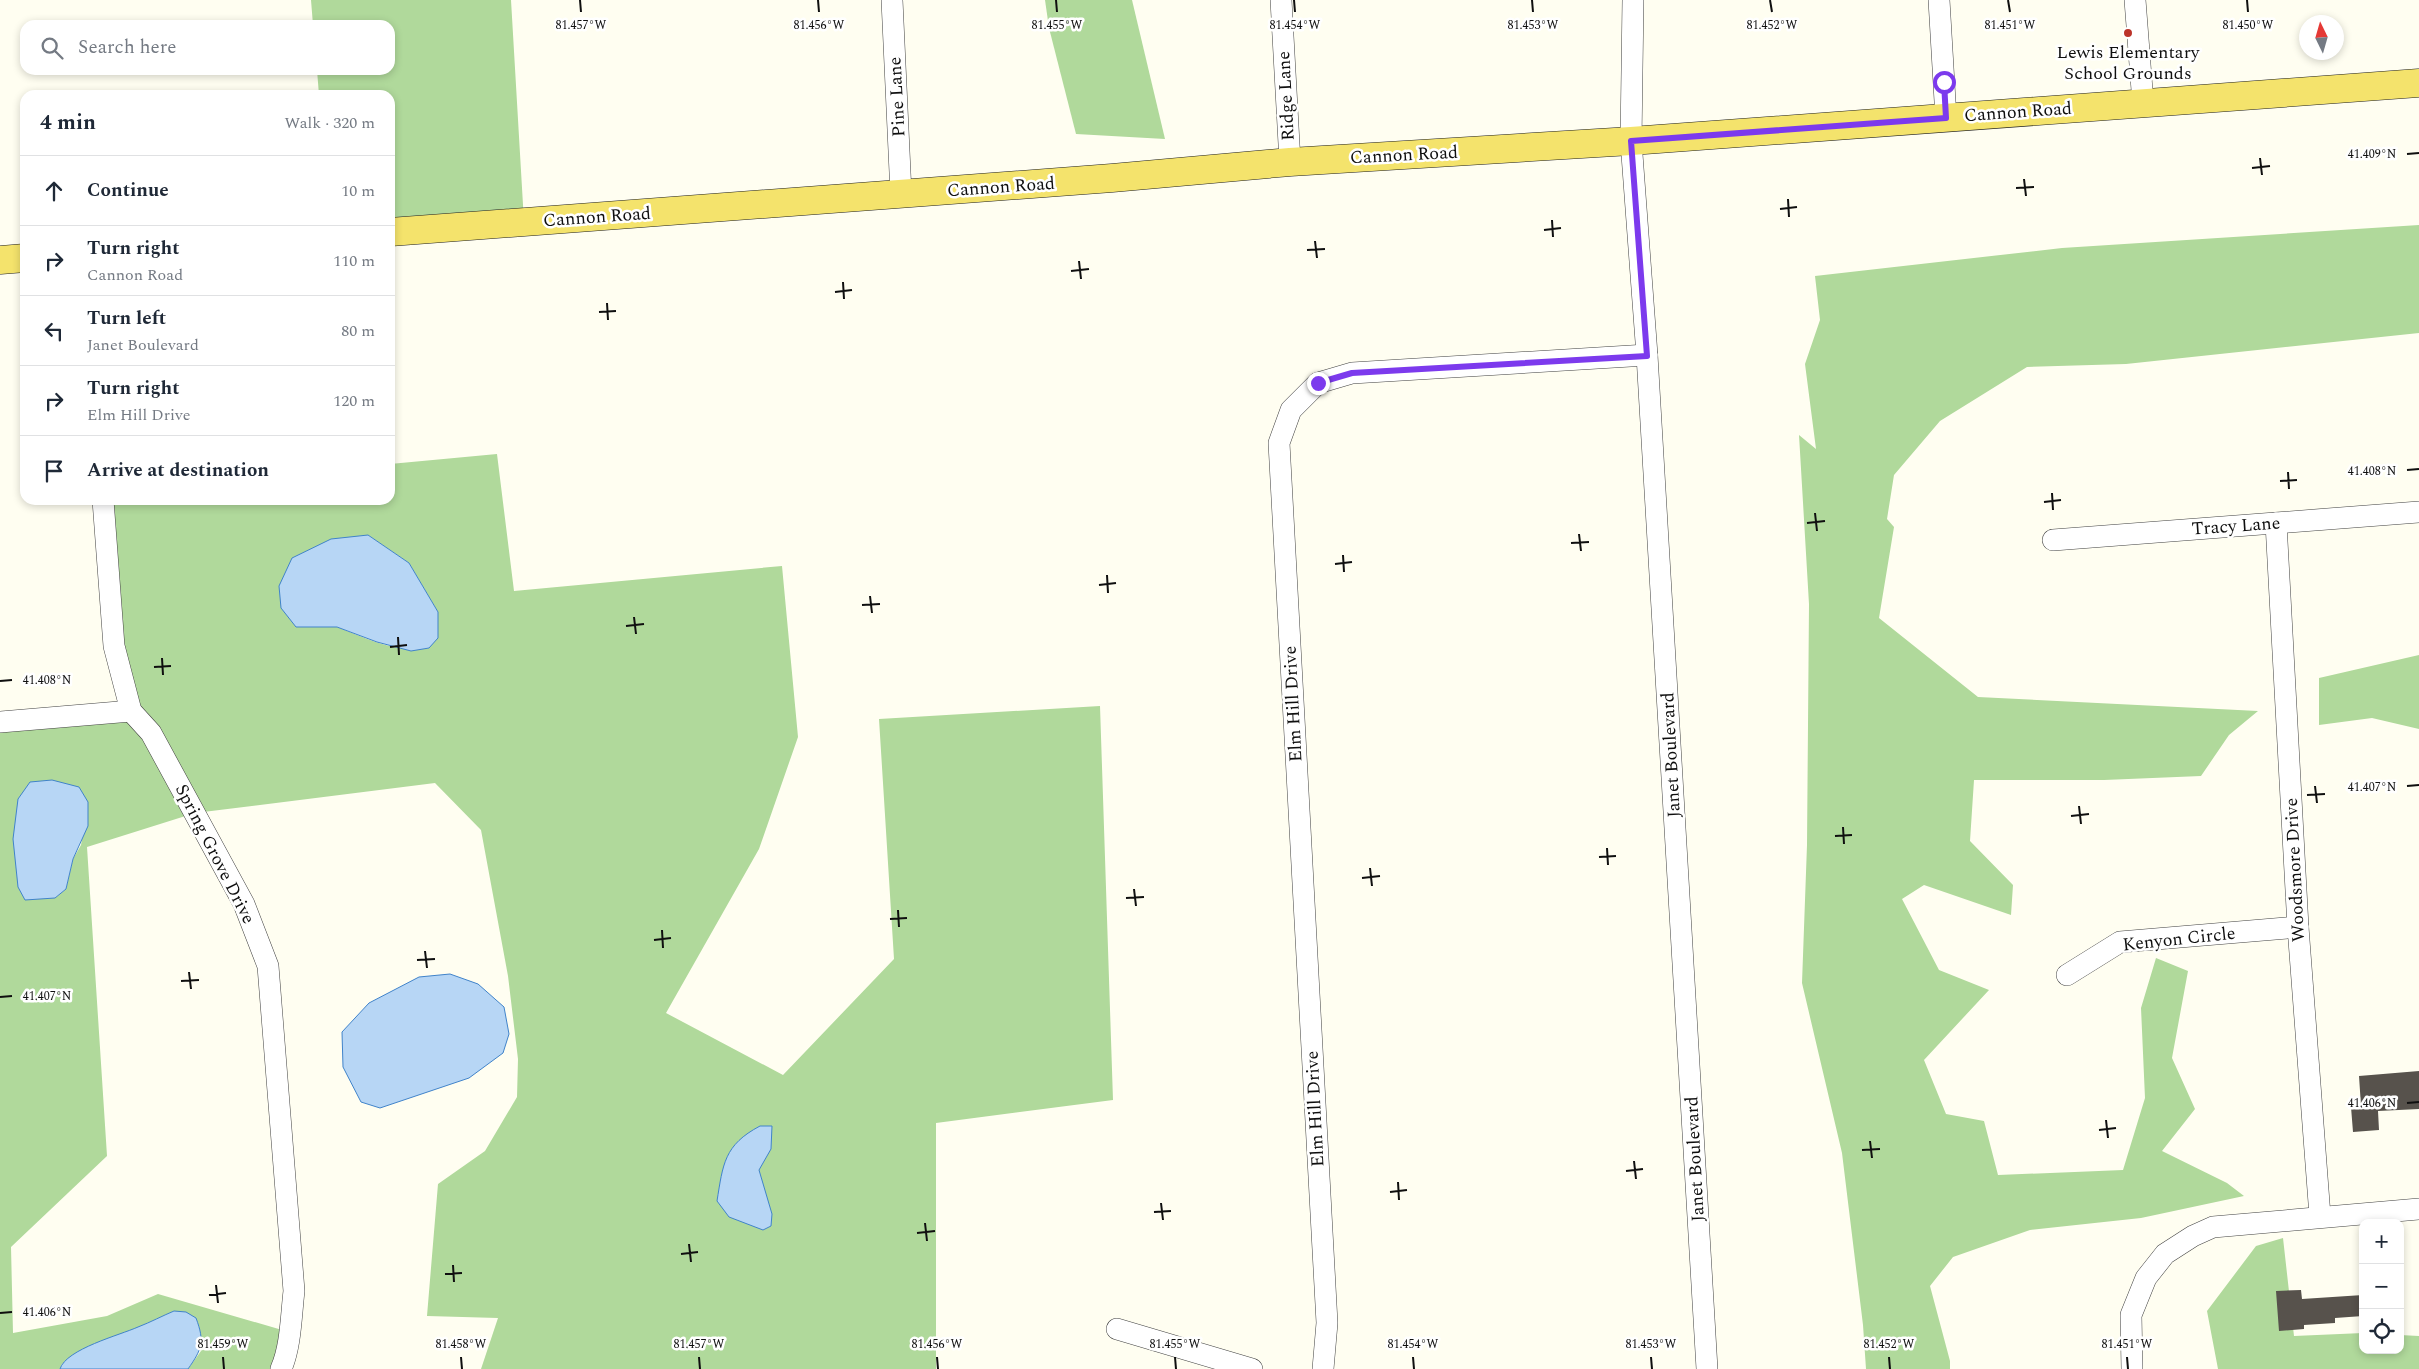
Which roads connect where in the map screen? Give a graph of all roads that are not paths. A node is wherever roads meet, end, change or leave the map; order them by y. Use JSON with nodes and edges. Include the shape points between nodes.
{"nodes":[{"id":1,"x":892,"y":0,"type":"edge"},
{"id":2,"x":1281,"y":0,"type":"edge"},
{"id":3,"x":1633,"y":0,"type":"edge"},
{"id":4,"x":1939,"y":0,"type":"edge"},
{"id":5,"x":2135,"y":0,"type":"edge"},
{"id":6,"x":2419,"y":83,"type":"edge"},
{"id":7,"x":2143,"y":103,"type":"junction"},
{"id":8,"x":1946,"y":118,"type":"junction"},
{"id":9,"x":1631,"y":141,"type":"junction"},
{"id":10,"x":1290,"y":162,"type":"junction"},
{"id":11,"x":901,"y":194,"type":"junction"},
{"id":12,"x":395,"y":232,"type":"edge"},
{"id":13,"x":20,"y":258,"type":"edge"},
{"id":14,"x":0,"y":260,"type":"edge"},
{"id":15,"x":1647,"y":356,"type":"junction"},
{"id":16,"x":103,"y":505,"type":"edge"},
{"id":17,"x":2419,"y":512,"type":"edge"},
{"id":18,"x":2276,"y":523,"type":"junction"},
{"id":19,"x":2053,"y":540,"type":"dead end"},
{"id":20,"x":131,"y":711,"type":"junction"},
{"id":21,"x":0,"y":722,"type":"edge"},
{"id":22,"x":2298,"y":927,"type":"junction"},
{"id":23,"x":2067,"y":976,"type":"dead end"},
{"id":24,"x":2419,"y":1209,"type":"edge"},
{"id":25,"x":2320,"y":1216,"type":"junction"},
{"id":26,"x":1117,"y":1329,"type":"dead end"},
{"id":27,"x":281,"y":1369,"type":"edge"},
{"id":28,"x":1252,"y":1369,"type":"edge"},
{"id":29,"x":1323,"y":1369,"type":"edge"},
{"id":30,"x":1707,"y":1369,"type":"edge"},
{"id":31,"x":2132,"y":1369,"type":"edge"}],
"edges":[{"from":1,"to":11,"type":"street","name":"Pine Lane"},
{"from":2,"to":10,"type":"street","name":"Ridge Lane"},
{"from":3,"to":9,"type":"street","name":"Janet Boulevard"},
{"from":4,"to":8,"type":"street"},
{"from":5,"to":7,"type":"street"},
{"from":6,"to":7,"type":"main road","name":"Cannon Road"},
{"from":7,"to":8,"type":"main road","name":"Cannon Road"},
{"from":8,"to":9,"type":"main road","name":"Cannon Road"},
{"from":9,"to":10,"type":"main road","name":"Cannon Road"},
{"from":9,"to":15,"type":"street","name":"Janet Boulevard"},
{"from":10,"to":11,"type":"main road","name":"Cannon Road"},
{"from":11,"to":12,"type":"main road","name":"Cannon Road"},
{"from":13,"to":14,"type":"main road"},
{"from":15,"to":29,"type":"street","name":"Elm Hill Drive","via":[[1352,373],[1318,383],[1291,410],[1279,443],[1327,1323]]},
{"from":15,"to":30,"type":"street","name":"Janet Boulevard"},
{"from":16,"to":20,"type":"street","name":"Spring Grove Drive","via":[[114,646]]},
{"from":17,"to":18,"type":"street","name":"Tracy Lane"},
{"from":18,"to":19,"type":"street","name":"Tracy Lane"},
{"from":18,"to":22,"type":"street","name":"Woodsmore Drive"},
{"from":20,"to":21,"type":"street"},
{"from":20,"to":27,"type":"street","name":"Spring Grove Drive","via":[[151,733],[244,904],[268,966],[294,1291]]},
{"from":22,"to":23,"type":"street","name":"Kenyon Circle","via":[[2120,942]]},
{"from":22,"to":25,"type":"street","name":"Woodsmore Drive"},
{"from":24,"to":25,"type":"street"},
{"from":25,"to":31,"type":"street","via":[[2213,1227],[2165,1254],[2146,1278],[2131,1315]]},
{"from":26,"to":28,"type":"street"}]}
